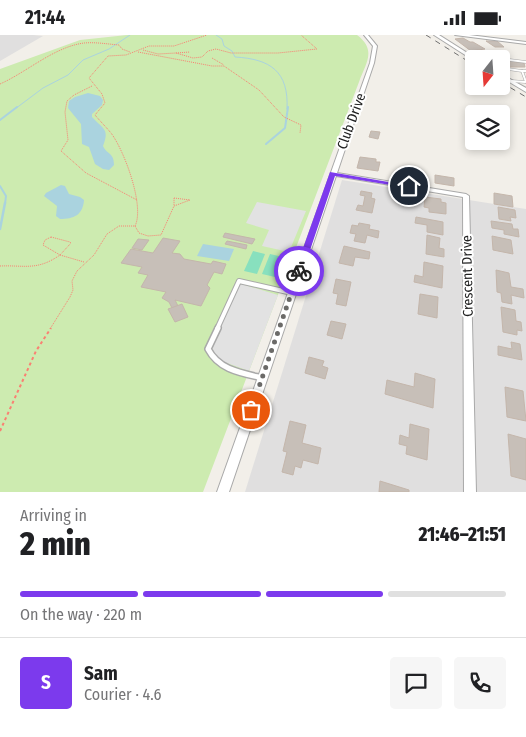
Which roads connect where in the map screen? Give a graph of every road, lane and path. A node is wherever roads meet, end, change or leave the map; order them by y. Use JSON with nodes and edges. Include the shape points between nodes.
{"nodes":[{"id":1,"x":207,"y":35,"type":"edge"},
{"id":2,"x":301,"y":35,"type":"edge"},
{"id":3,"x":366,"y":35,"type":"edge"},
{"id":4,"x":436,"y":35,"type":"edge"},
{"id":5,"x":457,"y":35,"type":"edge"},
{"id":6,"x":526,"y":43,"type":"edge"},
{"id":7,"x":142,"y":50,"type":"junction"},
{"id":8,"x":190,"y":51,"type":"dead end"},
{"id":9,"x":137,"y":52,"type":"junction"},
{"id":10,"x":132,"y":53,"type":"junction"},
{"id":11,"x":175,"y":53,"type":"junction"},
{"id":12,"x":465,"y":53,"type":"edge"},
{"id":13,"x":212,"y":58,"type":"dead end"},
{"id":14,"x":510,"y":60,"type":"edge"},
{"id":15,"x":526,"y":62,"type":"edge"},
{"id":16,"x":224,"y":66,"type":"junction"},
{"id":17,"x":510,"y":69,"type":"edge"},
{"id":18,"x":524,"y":71,"type":"edge"},
{"id":19,"x":512,"y":81,"type":"joint"},
{"id":20,"x":525,"y":82,"type":"edge"},
{"id":21,"x":0,"y":84,"type":"edge"},
{"id":22,"x":93,"y":85,"type":"junction"},
{"id":23,"x":526,"y":90,"type":"edge"},
{"id":24,"x":300,"y":133,"type":"dead end"},
{"id":25,"x":333,"y":174,"type":"junction"},
{"id":26,"x":138,"y":200,"type":"junction"},
{"id":27,"x":174,"y":206,"type":"junction"},
{"id":28,"x":136,"y":226,"type":"junction"},
{"id":29,"x":60,"y":255,"type":"junction"},
{"id":30,"x":85,"y":262,"type":"junction"},
{"id":31,"x":0,"y":266,"type":"edge"},
{"id":32,"x":292,"y":293,"type":"junction"},
{"id":33,"x":263,"y":378,"type":"junction"},
{"id":34,"x":0,"y":431,"type":"edge"},
{"id":35,"x":223,"y":492,"type":"edge"},
{"id":36,"x":470,"y":492,"type":"edge"}],
"edges":[{"from":1,"to":7,"type":"path"},
{"from":2,"to":11,"type":"path","via":[[318,49],[231,53],[216,49],[202,57]]},
{"from":3,"to":25,"type":"street","name":"Club Drive","via":[[373,42],[374,54]]},
{"from":4,"to":12,"type":"street"},
{"from":5,"to":6,"type":"street"},
{"from":7,"to":9,"type":"path"},
{"from":7,"to":11,"type":"path","via":[[158,54]]},
{"from":8,"to":11,"type":"path"},
{"from":9,"to":10,"type":"path"},
{"from":9,"to":16,"type":"path"},
{"from":10,"to":21,"type":"path","via":[[122,49],[121,45],[86,43]]},
{"from":10,"to":22,"type":"path","via":[[106,58],[89,78]]},
{"from":13,"to":16,"type":"path"},
{"from":14,"to":15,"type":"lane"},
{"from":16,"to":24,"type":"path","via":[[259,90],[284,117],[301,125]]},
{"from":17,"to":18,"type":"lane"},
{"from":18,"to":20,"type":"lane"},
{"from":19,"to":20,"type":"lane"},
{"from":19,"to":23,"type":"street"},
{"from":22,"to":26,"type":"path","via":[[105,95],[105,103],[96,115],[121,149]]},
{"from":22,"to":26,"type":"path","via":[[71,95],[66,102],[65,134],[68,140],[61,151],[94,179]]},
{"from":25,"to":32,"type":"street","name":"Club Drive"},
{"from":25,"to":36,"type":"street","name":"Crescent Drive","via":[[466,196]]},
{"from":26,"to":28,"type":"path"},
{"from":27,"to":27,"type":"path","via":[[174,198],[190,200],[184,201]]},
{"from":27,"to":28,"type":"path","via":[[161,235],[139,233]]},
{"from":28,"to":30,"type":"path","via":[[125,224],[113,229]]},
{"from":29,"to":29,"type":"path","via":[[43,245],[45,240],[51,237],[70,242]]},
{"from":29,"to":30,"type":"path"},
{"from":29,"to":31,"type":"path","via":[[35,267]]},
{"from":30,"to":34,"type":"path","via":[[77,271],[70,297],[36,351]]},
{"from":32,"to":33,"type":"street","name":"Club Drive"},
{"from":32,"to":33,"type":"lane","via":[[239,281],[208,349],[222,366]]},
{"from":33,"to":35,"type":"street","name":"Club Drive"}]}
